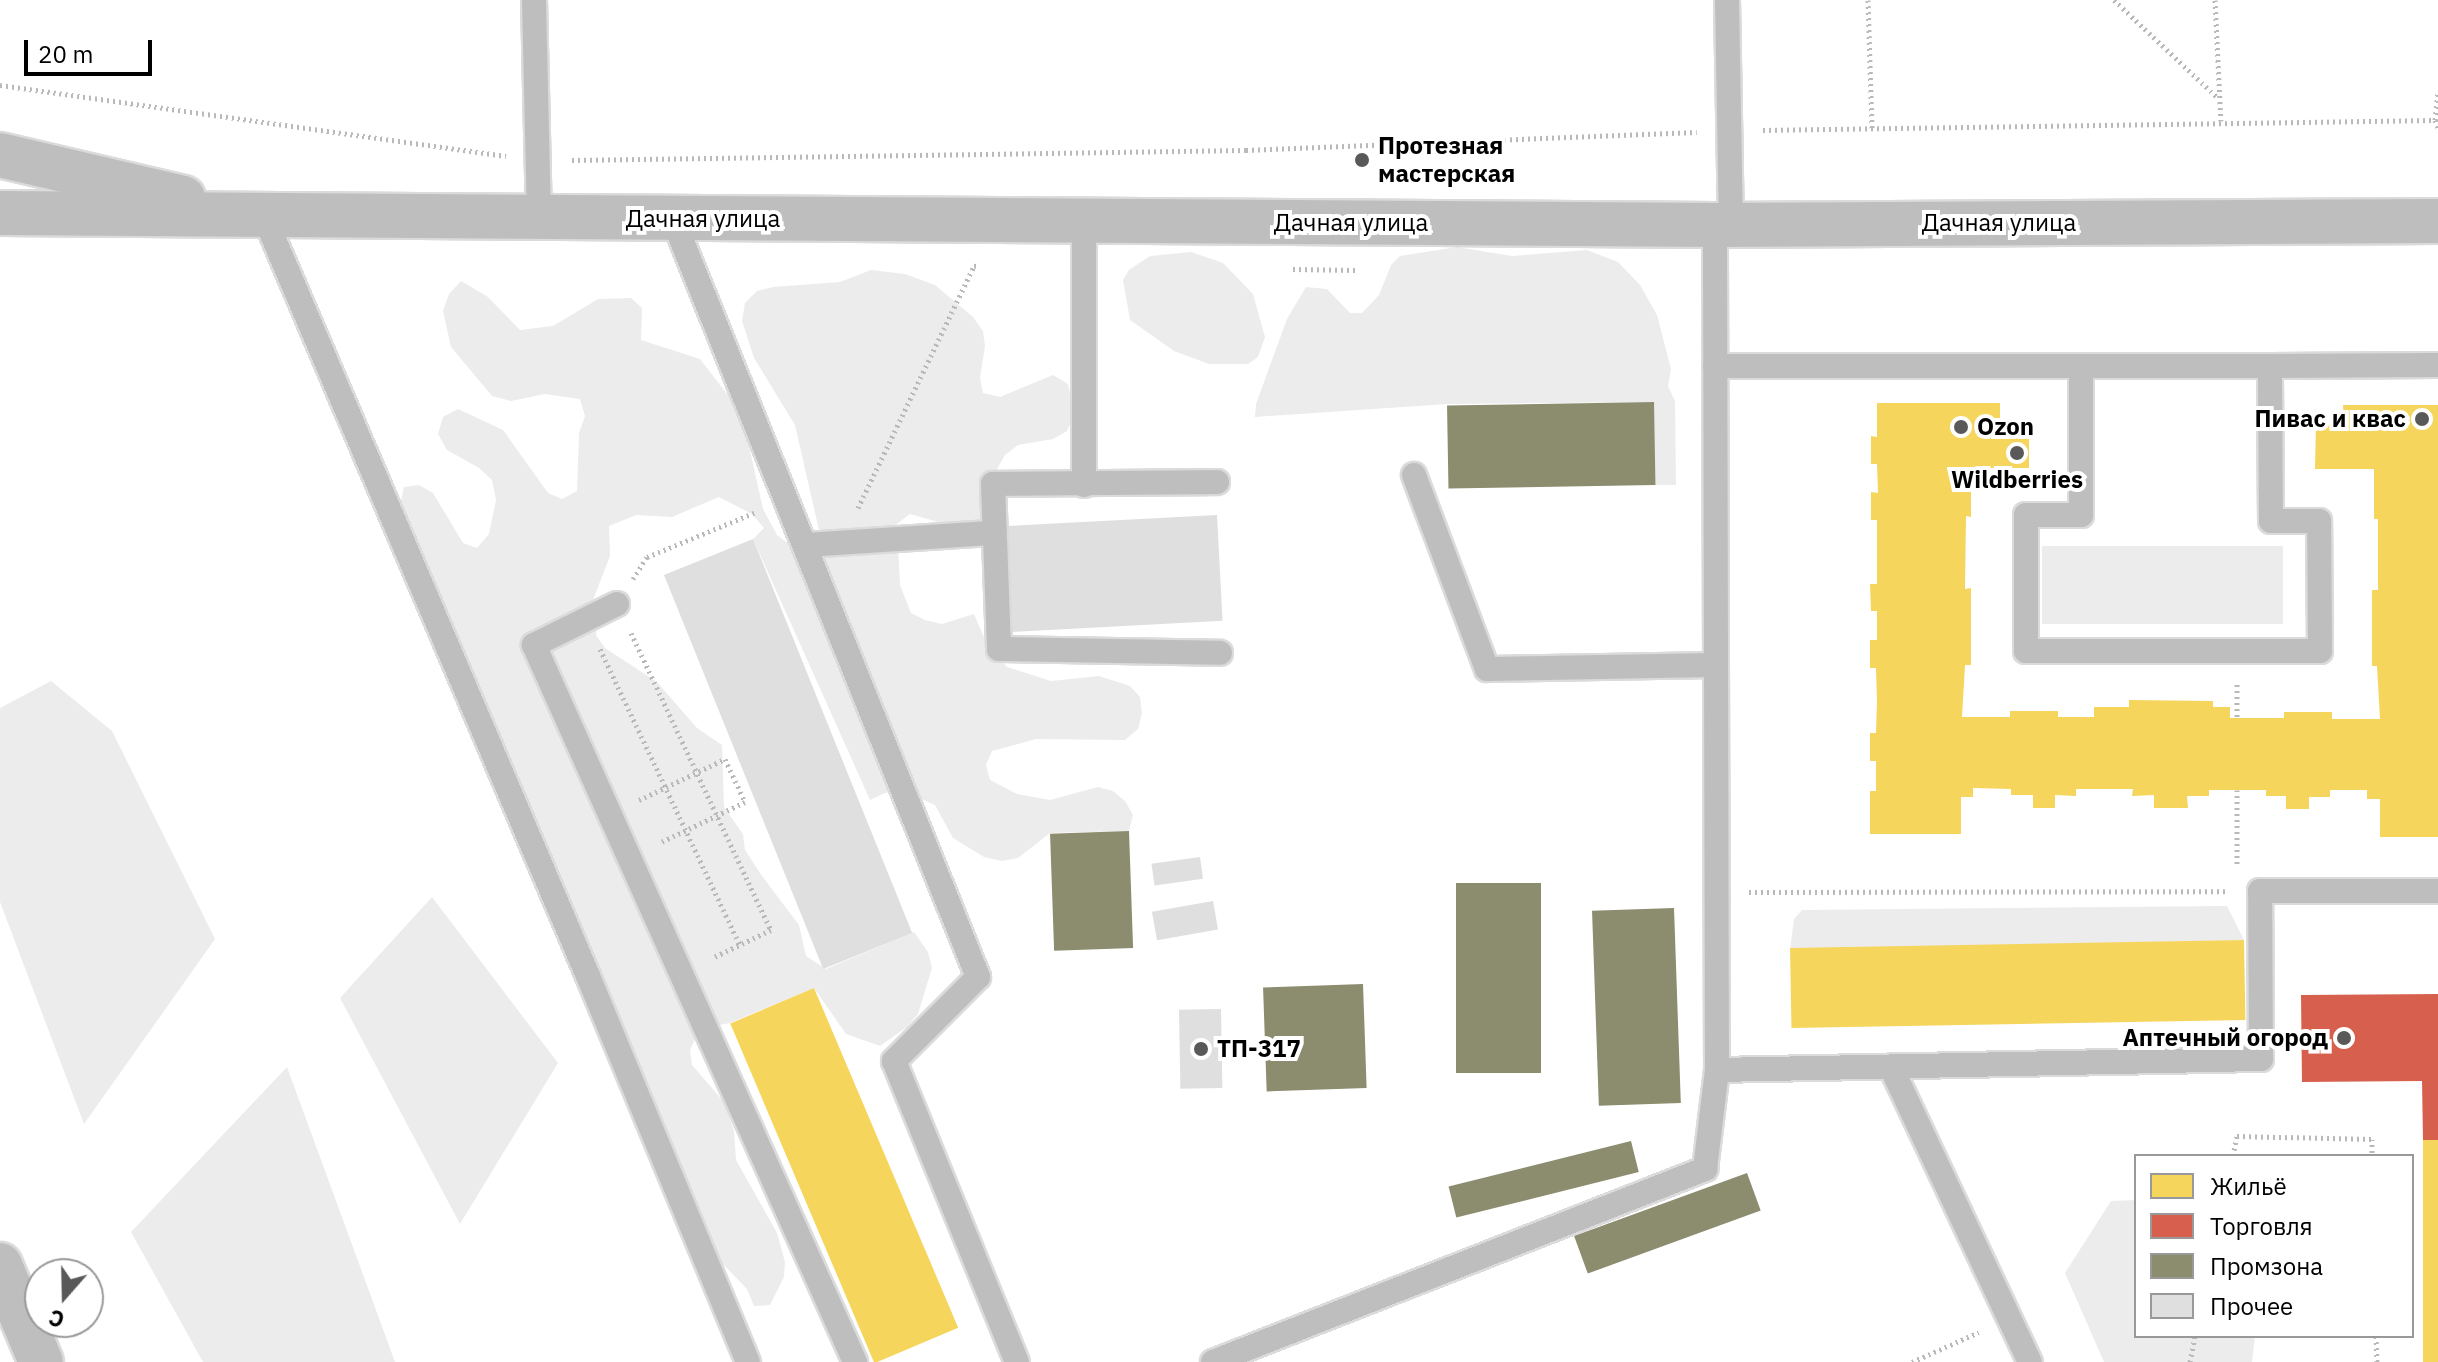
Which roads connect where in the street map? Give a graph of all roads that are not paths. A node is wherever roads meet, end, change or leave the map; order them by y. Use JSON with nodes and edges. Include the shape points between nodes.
{"nodes":[{"id":1,"x":534,"y":0,"type":"edge"},
{"id":2,"x":1727,"y":0,"type":"edge"},
{"id":3,"x":0,"y":155,"type":"edge"},
{"id":4,"x":0,"y":213,"type":"edge"},
{"id":5,"x":264,"y":216,"type":"junction"},
{"id":6,"x":539,"y":217,"type":"junction"},
{"id":7,"x":673,"y":219,"type":"junction"},
{"id":8,"x":1084,"y":221,"type":"junction"},
{"id":9,"x":2438,"y":221,"type":"edge"},
{"id":10,"x":1723,"y":224,"type":"junction"},
{"id":11,"x":2438,"y":365,"type":"edge"},
{"id":12,"x":1715,"y":366,"type":"junction"},
{"id":13,"x":2081,"y":366,"type":"junction"},
{"id":14,"x":2270,"y":366,"type":"junction"},
{"id":15,"x":1414,"y":475,"type":"dead end"},
{"id":16,"x":1217,"y":482,"type":"dead end"},
{"id":17,"x":1084,"y":485,"type":"junction"},
{"id":18,"x":994,"y":533,"type":"junction"},
{"id":19,"x":806,"y":545,"type":"junction"},
{"id":20,"x":617,"y":604,"type":"road end"},
{"id":21,"x":1220,"y":653,"type":"dead end"},
{"id":22,"x":1716,"y":665,"type":"junction"},
{"id":23,"x":2438,"y":891,"type":"edge"},
{"id":24,"x":1891,"y":1067,"type":"junction"},
{"id":25,"x":1717,"y":1070,"type":"junction"},
{"id":26,"x":0,"y":1265,"type":"edge"},
{"id":27,"x":41,"y":1362,"type":"edge"},
{"id":28,"x":748,"y":1362,"type":"edge"},
{"id":29,"x":855,"y":1362,"type":"edge"},
{"id":30,"x":1017,"y":1362,"type":"edge"},
{"id":31,"x":1213,"y":1362,"type":"edge"},
{"id":32,"x":2030,"y":1362,"type":"edge"}],
"edges":[{"from":1,"to":6,"type":"lane"},
{"from":2,"to":10,"type":"lane"},
{"from":3,"to":5,"type":"street","name":"Дачная улица"},
{"from":4,"to":5,"type":"street","name":"Дачная улица"},
{"from":5,"to":6,"type":"street","name":"Дачная улица"},
{"from":5,"to":28,"type":"lane"},
{"from":6,"to":7,"type":"street","name":"Дачная улица"},
{"from":7,"to":8,"type":"street","name":"Дачная улица"},
{"from":7,"to":19,"type":"lane"},
{"from":8,"to":10,"type":"street","name":"Дачная улица"},
{"from":8,"to":17,"type":"lane"},
{"from":9,"to":10,"type":"street","name":"Дачная улица"},
{"from":10,"to":12,"type":"lane"},
{"from":11,"to":14,"type":"lane"},
{"from":12,"to":13,"type":"lane"},
{"from":12,"to":22,"type":"lane"},
{"from":13,"to":14,"type":"lane"},
{"from":13,"to":14,"type":"lane","via":[[2081,515],[2026,515],[2026,651],[2320,651],[2319,521],[2271,521]]},
{"from":15,"to":22,"type":"lane","via":[[1487,669]]},
{"from":16,"to":17,"type":"lane"},
{"from":17,"to":18,"type":"lane","via":[[993,484]]},
{"from":18,"to":19,"type":"lane"},
{"from":18,"to":21,"type":"lane","via":[[999,649]]},
{"from":19,"to":30,"type":"lane","via":[[978,977],[894,1061]]},
{"from":20,"to":29,"type":"lane","via":[[534,645]]},
{"from":22,"to":25,"type":"lane"},
{"from":23,"to":24,"type":"lane","via":[[2249,891],[2261,1059]]},
{"from":24,"to":25,"type":"lane"},
{"from":24,"to":32,"type":"lane"},
{"from":25,"to":31,"type":"lane","via":[[1705,1169]]},
{"from":26,"to":27,"type":"street"}]}
